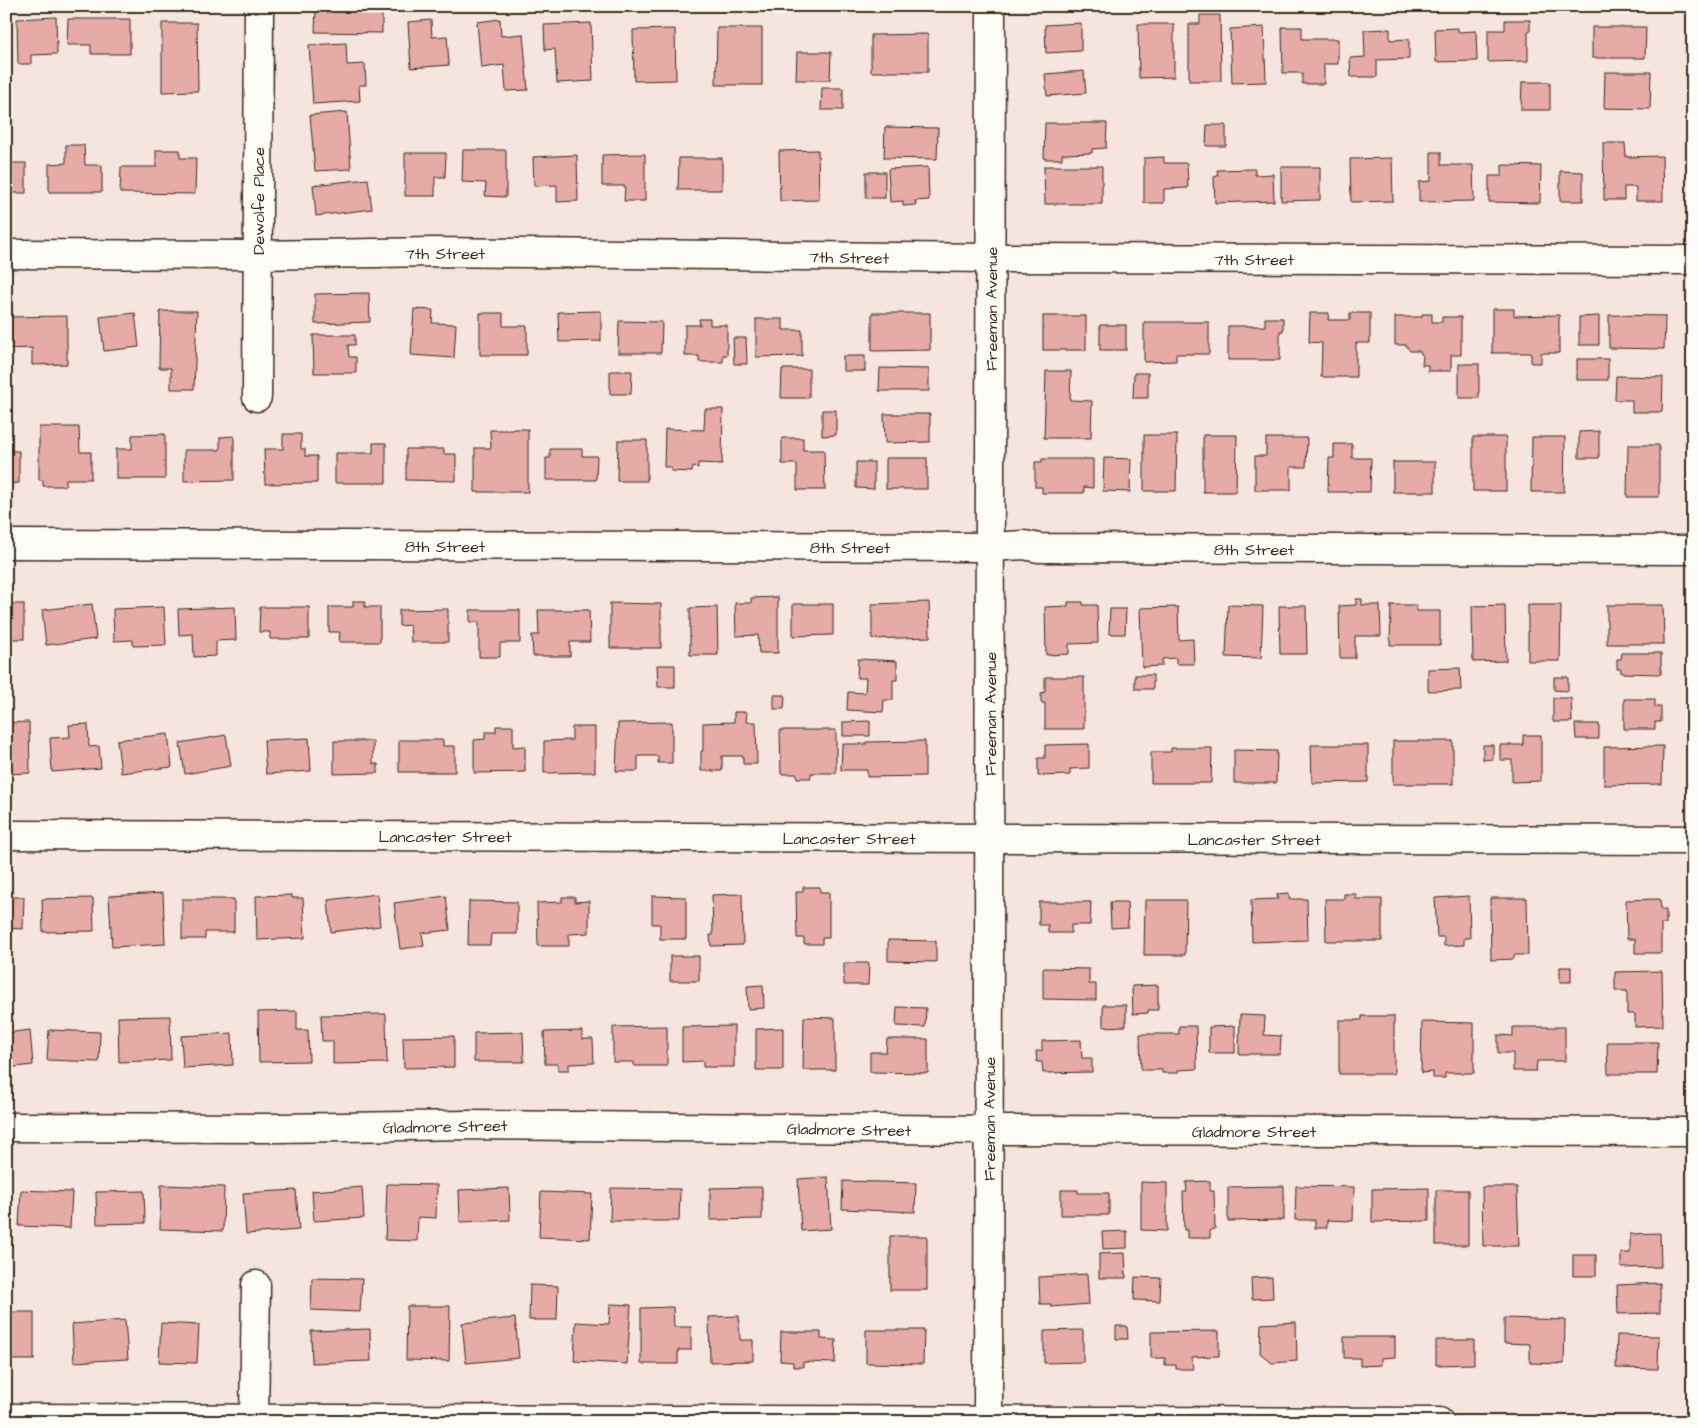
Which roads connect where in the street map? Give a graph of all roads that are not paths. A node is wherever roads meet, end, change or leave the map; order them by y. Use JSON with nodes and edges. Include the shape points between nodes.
{"nodes":[{"id":1,"x":259,"y":6,"type":"edge"},
{"id":2,"x":991,"y":6,"type":"edge"},
{"id":3,"x":6,"y":254,"type":"edge"},
{"id":4,"x":258,"y":255,"type":"junction"},
{"id":5,"x":991,"y":258,"type":"junction"},
{"id":6,"x":1693,"y":260,"type":"edge"},
{"id":7,"x":257,"y":397,"type":"dead end"},
{"id":8,"x":6,"y":544,"type":"edge"},
{"id":9,"x":991,"y":547,"type":"junction"},
{"id":10,"x":1693,"y":550,"type":"edge"},
{"id":11,"x":6,"y":835,"type":"edge"},
{"id":12,"x":989,"y":839,"type":"junction"},
{"id":13,"x":1693,"y":840,"type":"edge"},
{"id":14,"x":6,"y":1127,"type":"edge"},
{"id":15,"x":989,"y":1130,"type":"junction"},
{"id":16,"x":1693,"y":1132,"type":"edge"},
{"id":17,"x":256,"y":1285,"type":"dead end"},
{"id":18,"x":6,"y":1418,"type":"edge"},
{"id":19,"x":254,"y":1420,"type":"edge"},
{"id":20,"x":988,"y":1421,"type":"edge"},
{"id":21,"x":1439,"y":1422,"type":"edge"}],
"edges":[{"from":1,"to":4,"type":"street","name":"Dewolfe Place"},
{"from":2,"to":5,"type":"street","name":"Freeman Avenue"},
{"from":3,"to":4,"type":"street","name":"7th Street"},
{"from":4,"to":5,"type":"street","name":"7th Street","via":[[434,252]]},
{"from":4,"to":7,"type":"street","name":"Dewolfe Place"},
{"from":5,"to":6,"type":"street","name":"7th Street"},
{"from":5,"to":9,"type":"street","name":"Freeman Avenue"},
{"from":8,"to":9,"type":"street","name":"8th Street"},
{"from":9,"to":10,"type":"street","name":"8th Street"},
{"from":9,"to":12,"type":"street","name":"Freeman Avenue"},
{"from":11,"to":12,"type":"street","name":"Lancaster Street"},
{"from":12,"to":13,"type":"street","name":"Lancaster Street"},
{"from":12,"to":15,"type":"street","name":"Freeman Avenue"},
{"from":14,"to":15,"type":"street","name":"Gladmore Street","via":[[468,1125]]},
{"from":15,"to":16,"type":"street","name":"Gladmore Street"},
{"from":15,"to":20,"type":"street","name":"Freeman Avenue"},
{"from":17,"to":19,"type":"street"},
{"from":18,"to":19,"type":"street"},
{"from":19,"to":20,"type":"street"},
{"from":20,"to":21,"type":"street"}]}
